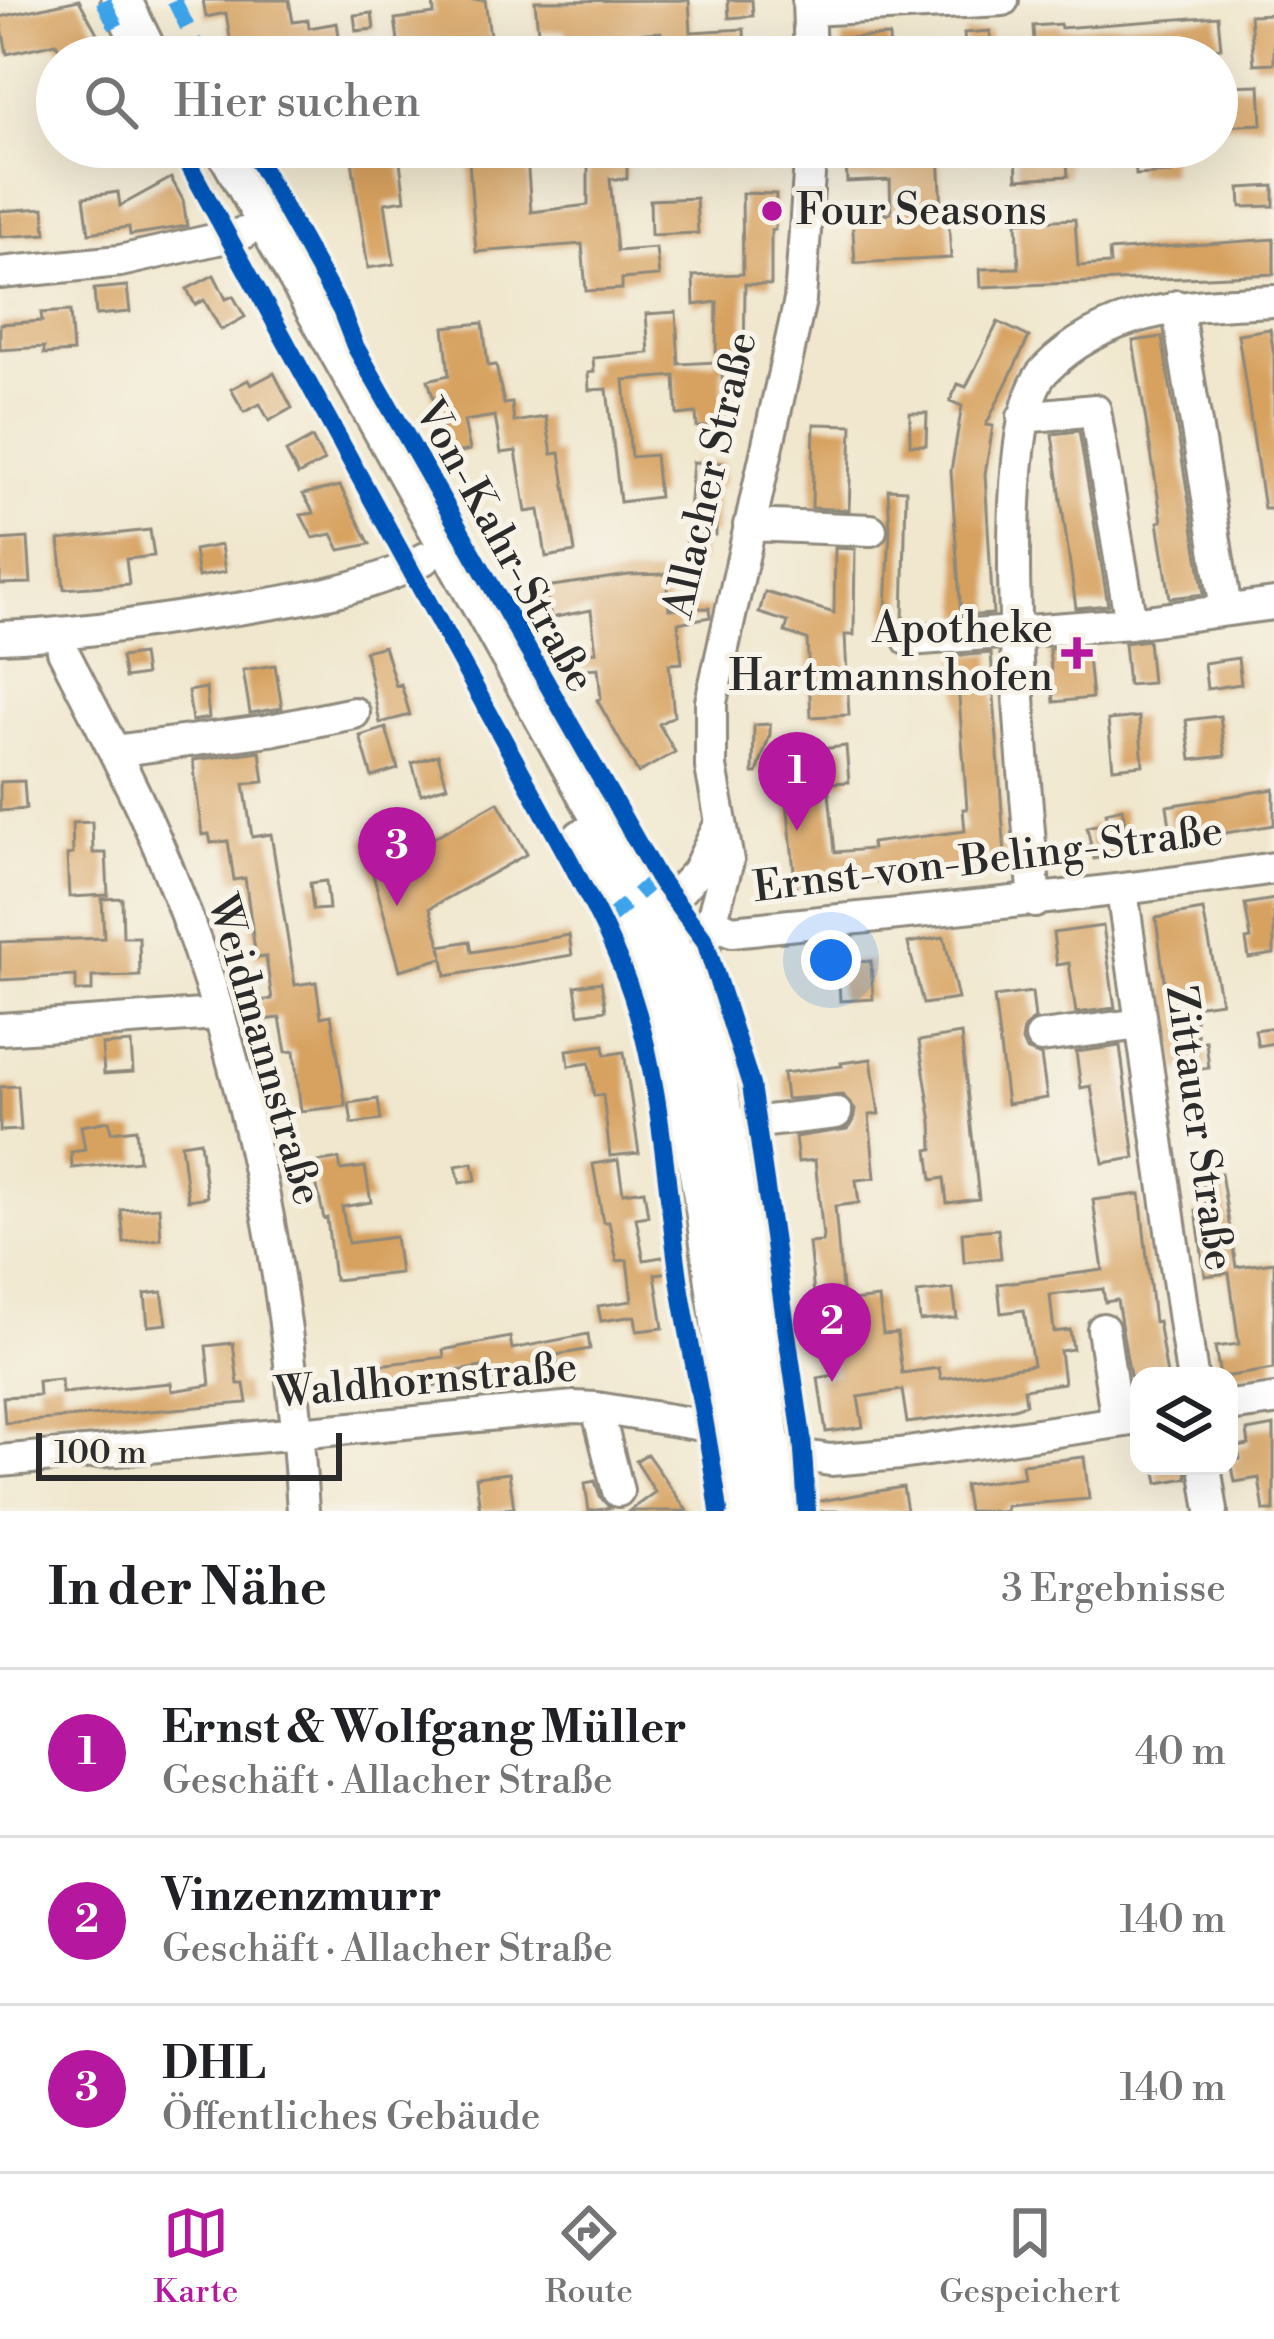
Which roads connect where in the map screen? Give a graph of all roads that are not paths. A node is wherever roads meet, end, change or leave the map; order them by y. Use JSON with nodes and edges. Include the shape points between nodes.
{"nodes":[{"id":1,"x":122,"y":0,"type":"edge"},
{"id":2,"x":152,"y":0,"type":"edge"},
{"id":3,"x":1003,"y":0,"type":"edge"},
{"id":4,"x":808,"y":5,"type":"edge"},
{"id":5,"x":139,"y":36,"type":"edge"},
{"id":6,"x":168,"y":36,"type":"edge"},
{"id":7,"x":809,"y":36,"type":"edge"},
{"id":8,"x":208,"y":168,"type":"edge"},
{"id":9,"x":237,"y":168,"type":"edge"},
{"id":10,"x":809,"y":168,"type":"edge"},
{"id":11,"x":244,"y":233,"type":"junction"},
{"id":12,"x":0,"y":273,"type":"edge"},
{"id":13,"x":1274,"y":301,"type":"edge"},
{"id":14,"x":1177,"y":306,"type":"junction"},
{"id":15,"x":1023,"y":417,"type":"junction"},
{"id":16,"x":749,"y":525,"type":"junction"},
{"id":17,"x":871,"y":530,"type":"dead end"},
{"id":18,"x":426,"y":559,"type":"junction"},
{"id":19,"x":1274,"y":604,"type":"edge"},
{"id":20,"x":1226,"y":609,"type":"junction"},
{"id":21,"x":1130,"y":623,"type":"junction"},
{"id":22,"x":1016,"y":632,"type":"junction"},
{"id":23,"x":61,"y":635,"type":"junction"},
{"id":24,"x":0,"y":637,"type":"edge"},
{"id":25,"x":909,"y":640,"type":"dead end"},
{"id":26,"x":354,"y":713,"type":"dead end"},
{"id":27,"x":114,"y":751,"type":"junction"},
{"id":28,"x":720,"y":824,"type":"junction"},
{"id":29,"x":1274,"y":868,"type":"edge"},
{"id":30,"x":1122,"y":891,"type":"junction"},
{"id":31,"x":1035,"y":902,"type":"junction"},
{"id":32,"x":713,"y":922,"type":"junction"},
{"id":33,"x":645,"y":928,"type":"junction"},
{"id":34,"x":675,"y":999,"type":"junction"},
{"id":35,"x":217,"y":1014,"type":"junction"},
{"id":36,"x":1141,"y":1024,"type":"junction"},
{"id":37,"x":0,"y":1029,"type":"edge"},
{"id":38,"x":1041,"y":1037,"type":"dead end"},
{"id":39,"x":836,"y":1112,"type":"dead end"},
{"id":40,"x":725,"y":1126,"type":"junction"},
{"id":41,"x":1102,"y":1329,"type":"dead end"},
{"id":42,"x":1191,"y":1367,"type":"edge"},
{"id":43,"x":1274,"y":1400,"type":"edge"},
{"id":44,"x":1238,"y":1405,"type":"edge"},
{"id":45,"x":597,"y":1408,"type":"junction"},
{"id":46,"x":1128,"y":1420,"type":"edge"},
{"id":47,"x":298,"y":1433,"type":"junction"},
{"id":48,"x":733,"y":1433,"type":"junction"},
{"id":49,"x":771,"y":1447,"type":"junction"},
{"id":50,"x":0,"y":1461,"type":"edge"},
{"id":51,"x":1206,"y":1475,"type":"edge"},
{"id":52,"x":618,"y":1491,"type":"dead end"},
{"id":53,"x":303,"y":1511,"type":"edge"},
{"id":54,"x":744,"y":1511,"type":"edge"},
{"id":55,"x":778,"y":1511,"type":"edge"},
{"id":56,"x":1212,"y":1511,"type":"edge"}],
"edges":[{"from":1,"to":5,"type":"main road"},
{"from":2,"to":6,"type":"main road"},
{"from":3,"to":4,"type":"street"},
{"from":4,"to":7,"type":"street"},
{"from":8,"to":11,"type":"main road","name":"Von-Kahr-Straße"},
{"from":9,"to":33,"type":"main road","name":"Von-Kahr-Straße"},
{"from":10,"to":16,"type":"street","name":"Allacher Straße","via":[[800,300]]},
{"from":11,"to":12,"type":"street","via":[[120,261]]},
{"from":11,"to":18,"type":"main road","name":"Von-Kahr-Straße"},
{"from":13,"to":14,"type":"street"},
{"from":14,"to":15,"type":"street","via":[[1088,336],[1041,373]]},
{"from":14,"to":20,"type":"street"},
{"from":15,"to":21,"type":"street","via":[[1095,410]]},
{"from":15,"to":22,"type":"street","via":[[1013,477]]},
{"from":16,"to":17,"type":"street"},
{"from":16,"to":28,"type":"street","name":"Allacher Straße","via":[[711,702]]},
{"from":18,"to":23,"type":"street","via":[[276,603]]},
{"from":18,"to":33,"type":"main road","name":"Von-Kahr-Straße","via":[[598,867]]},
{"from":19,"to":20,"type":"street"},
{"from":20,"to":21,"type":"street"},
{"from":21,"to":22,"type":"street"},
{"from":22,"to":25,"type":"street"},
{"from":22,"to":31,"type":"street"},
{"from":23,"to":24,"type":"street"},
{"from":23,"to":27,"type":"street","name":"Weidmannstraße"},
{"from":26,"to":27,"type":"street"},
{"from":27,"to":35,"type":"street","name":"Weidmannstraße","via":[[166,864]]},
{"from":28,"to":32,"type":"street","name":"Allacher Straße","via":[[728,861]]},
{"from":28,"to":33,"type":"street","via":[[697,872]]},
{"from":29,"to":30,"type":"street","name":"Ernst-von-Beling-Straße"},
{"from":30,"to":31,"type":"street","name":"Ernst-von-Beling-Straße"},
{"from":30,"to":36,"type":"street","name":"Zittauer Straße"},
{"from":31,"to":32,"type":"street","name":"Ernst-von-Beling-Straße","via":[[732,932]]},
{"from":32,"to":34,"type":"street","name":"Allacher Straße"},
{"from":33,"to":34,"type":"main road","name":"Von-Kahr-Straße"},
{"from":34,"to":40,"type":"main road","via":[[713,1066]]},
{"from":34,"to":48,"type":"main road"},
{"from":35,"to":37,"type":"street"},
{"from":35,"to":47,"type":"street","name":"Weidmannstraße","via":[[282,1288]]},
{"from":36,"to":38,"type":"street"},
{"from":36,"to":42,"type":"street","name":"Zittauer Straße"},
{"from":39,"to":40,"type":"street"},
{"from":40,"to":49,"type":"main road"},
{"from":41,"to":46,"type":"street"},
{"from":43,"to":44,"type":"street"},
{"from":45,"to":47,"type":"street","name":"Waldhornstraße"},
{"from":45,"to":48,"type":"street","name":"Waldhornstraße"},
{"from":45,"to":52,"type":"street"},
{"from":46,"to":49,"type":"street","name":"Waldhornstraße","via":[[859,1459]]},
{"from":47,"to":50,"type":"street","name":"Waldhornstraße"},
{"from":47,"to":53,"type":"street","name":"Weidmannstraße"},
{"from":48,"to":49,"type":"street","name":"Waldhornstraße"},
{"from":48,"to":54,"type":"main road"},
{"from":49,"to":55,"type":"main road"},
{"from":51,"to":56,"type":"street"}]}
